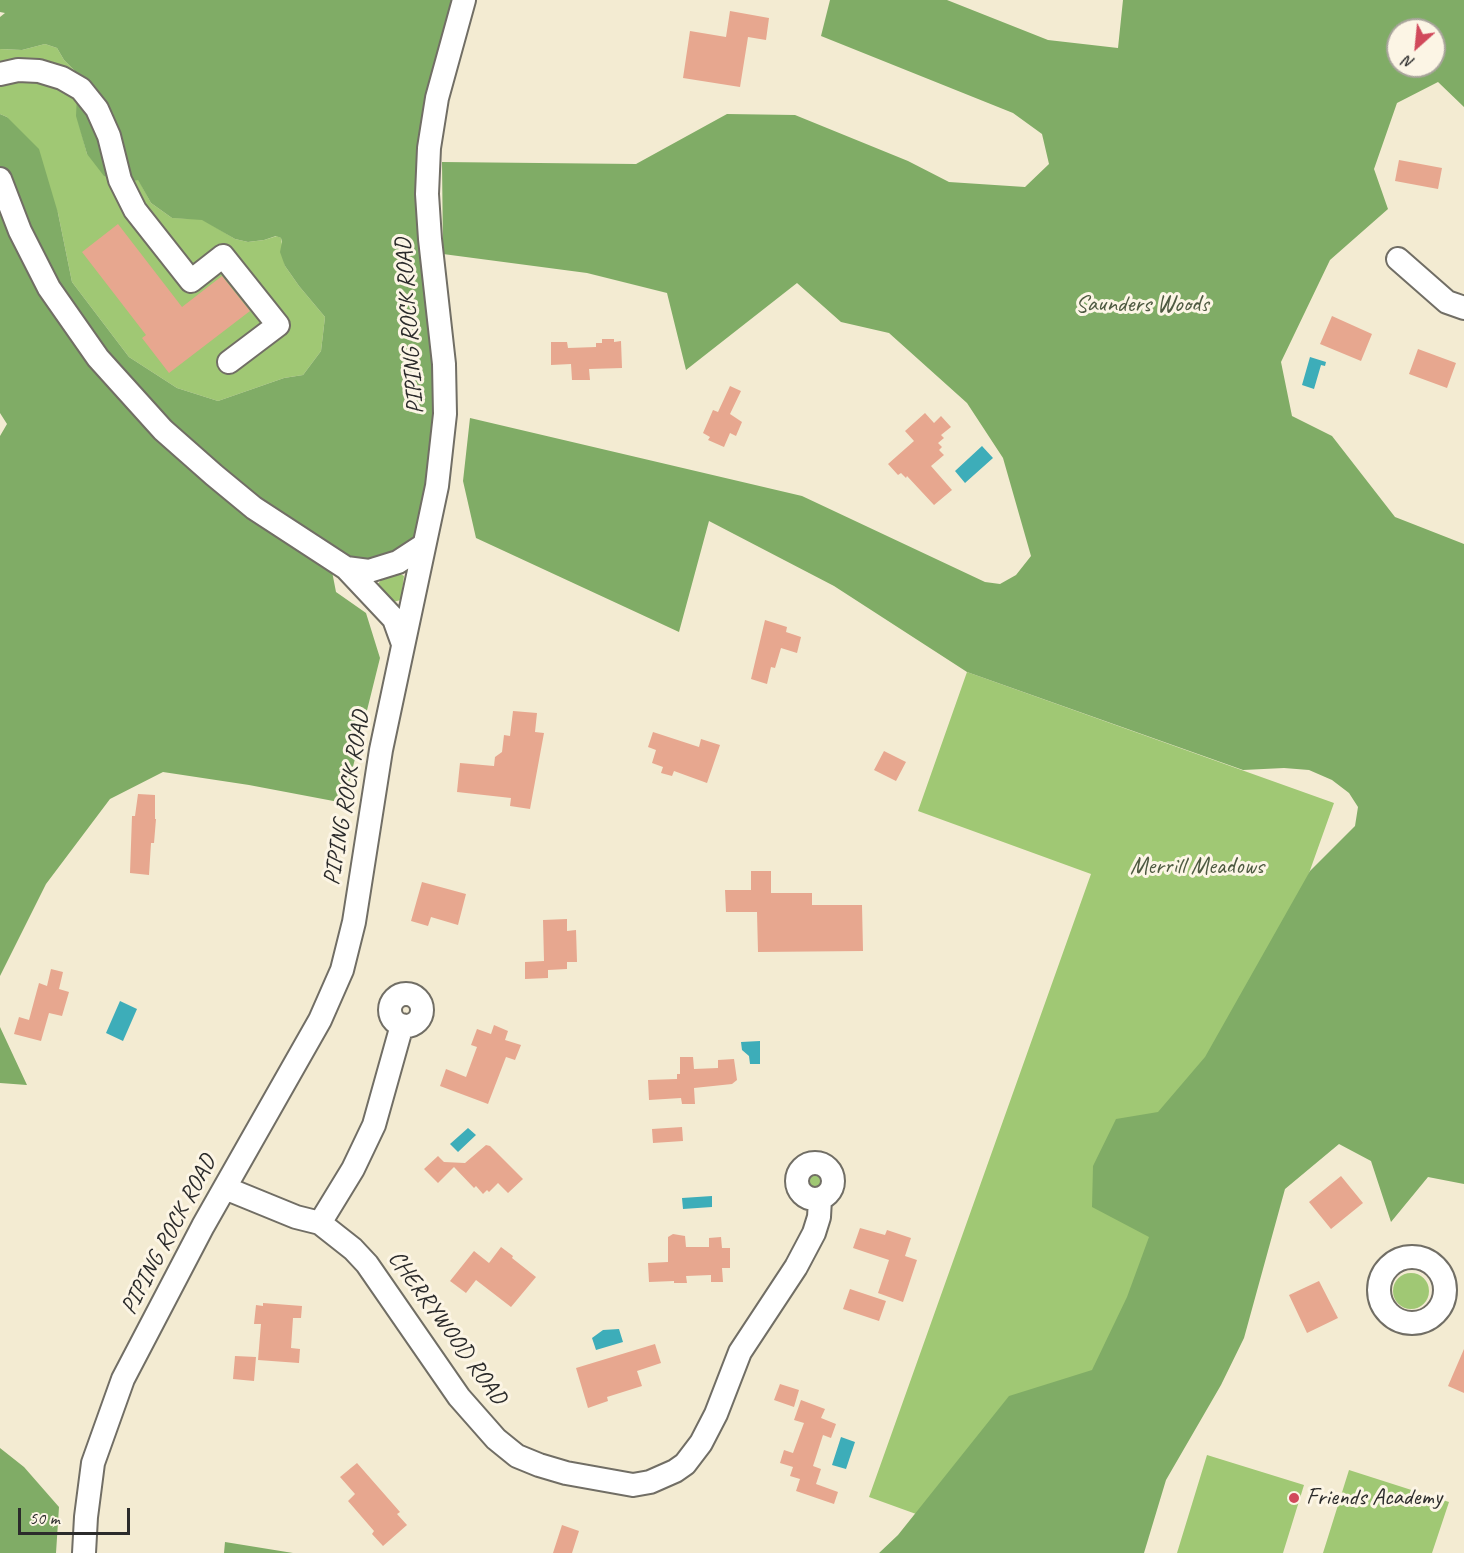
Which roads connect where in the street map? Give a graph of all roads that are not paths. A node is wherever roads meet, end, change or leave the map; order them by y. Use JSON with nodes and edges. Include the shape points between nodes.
{"nodes":[{"id":1,"x":464,"y":0,"type":"edge"},
{"id":2,"x":0,"y":74,"type":"edge"},
{"id":3,"x":0,"y":178,"type":"edge"},
{"id":4,"x":1398,"y":260,"type":"dead end"},
{"id":5,"x":1464,"y":308,"type":"edge"},
{"id":6,"x":229,"y":362,"type":"dead end"},
{"id":7,"x":424,"y":545,"type":"junction"},
{"id":8,"x":346,"y":568,"type":"junction"},
{"id":9,"x":403,"y":644,"type":"junction"},
{"id":10,"x":402,"y":1025,"type":"dead end"},
{"id":11,"x":225,"y":1188,"type":"junction"},
{"id":12,"x":820,"y":1199,"type":"dead end"},
{"id":13,"x":320,"y":1223,"type":"junction"},
{"id":14,"x":84,"y":1553,"type":"edge"}],
"edges":[{"from":1,"to":7,"type":"street","name":"PIPING ROCK ROAD","via":[[437,98],[429,148],[427,194],[444,364],[445,414],[437,486]]},
{"from":2,"to":6,"type":"street","via":[[39,71],[81,89],[97,109],[109,135],[120,180],[135,210],[191,281],[223,256],[278,325]]},
{"from":3,"to":8,"type":"street","via":[[20,231],[49,288],[98,358],[163,430],[214,475],[254,508]]},
{"from":4,"to":5,"type":"street","via":[[1447,302]]},
{"from":7,"to":8,"type":"street","via":[[398,562],[369,571]]},
{"from":7,"to":9,"type":"street","name":"PIPING ROCK ROAD"},
{"from":8,"to":9,"type":"street","via":[[394,619]]},
{"from":9,"to":11,"type":"street","name":"PIPING ROCK ROAD","via":[[342,970],[320,1020]]},
{"from":10,"to":13,"type":"street","via":[[374,1125]]},
{"from":11,"to":13,"type":"street","name":"CHERRYWOOD ROAD"},
{"from":11,"to":14,"type":"street","name":"PIPING ROCK ROAD","via":[[123,1379],[93,1463]]},
{"from":12,"to":13,"type":"street","name":"CHERRYWOOD ROAD","via":[[814,1233],[740,1352],[701,1443],[675,1471],[633,1485],[539,1465],[517,1456],[496,1439],[459,1397],[367,1264]]}]}
